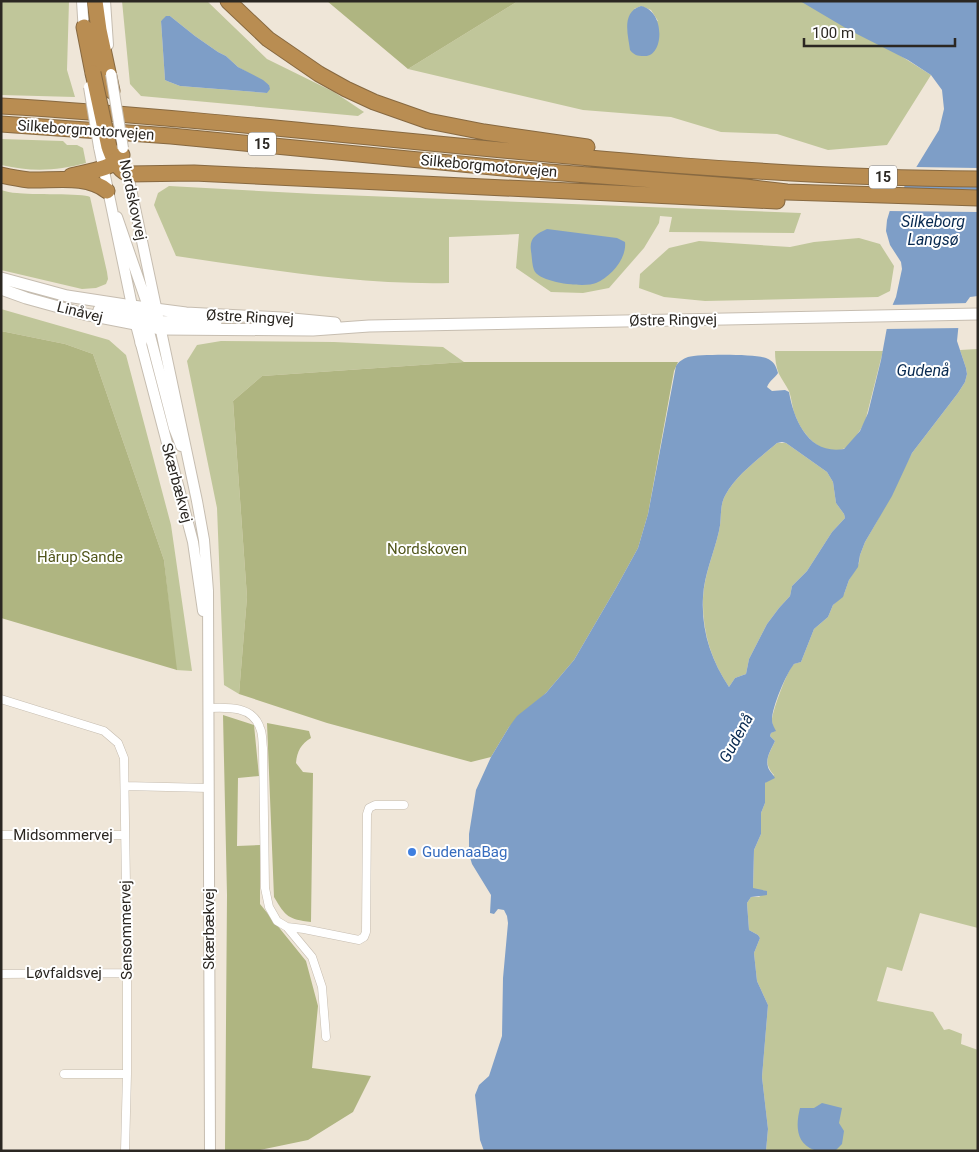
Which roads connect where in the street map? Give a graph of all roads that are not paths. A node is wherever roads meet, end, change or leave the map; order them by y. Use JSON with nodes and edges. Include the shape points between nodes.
{"nodes":[{"id":1,"x":82,"y":1,"type":"edge"},
{"id":2,"x":96,"y":1,"type":"edge"},
{"id":3,"x":105,"y":1,"type":"edge"},
{"id":4,"x":228,"y":1,"type":"edge"},
{"id":5,"x":84,"y":27,"type":"joint"},
{"id":6,"x":100,"y":74,"type":"junction"},
{"id":7,"x":1,"y":106,"type":"edge"},
{"id":8,"x":117,"y":112,"type":"joint"},
{"id":9,"x":1,"y":124,"type":"edge"},
{"id":10,"x":112,"y":154,"type":"junction"},
{"id":11,"x":747,"y":169,"type":"junction"},
{"id":12,"x":128,"y":174,"type":"junction"},
{"id":13,"x":1,"y":175,"type":"edge"},
{"id":14,"x":978,"y":179,"type":"edge"},
{"id":15,"x":52,"y":180,"type":"junction"},
{"id":16,"x":107,"y":191,"type":"junction"},
{"id":17,"x":786,"y":197,"type":"junction"},
{"id":18,"x":978,"y":198,"type":"edge"},
{"id":19,"x":1,"y":278,"type":"edge"},
{"id":20,"x":6,"y":290,"type":"edge"},
{"id":21,"x":978,"y":314,"type":"edge"},
{"id":22,"x":147,"y":317,"type":"junction"},
{"id":23,"x":369,"y":326,"type":"junction"},
{"id":24,"x":141,"y":343,"type":"joint"},
{"id":25,"x":208,"y":644,"type":"junction"},
{"id":26,"x":1,"y":698,"type":"edge"},
{"id":27,"x":208,"y":708,"type":"junction"},
{"id":28,"x":125,"y":786,"type":"junction"},
{"id":29,"x":209,"y":788,"type":"junction"},
{"id":30,"x":404,"y":805,"type":"dead end"},
{"id":31,"x":1,"y":835,"type":"edge"},
{"id":32,"x":125,"y":835,"type":"junction"},
{"id":33,"x":287,"y":927,"type":"junction"},
{"id":34,"x":127,"y":973,"type":"junction"},
{"id":35,"x":1,"y":974,"type":"edge"},
{"id":36,"x":326,"y":1037,"type":"dead end"},
{"id":37,"x":64,"y":1074,"type":"dead end"},
{"id":38,"x":127,"y":1074,"type":"junction"},
{"id":39,"x":125,"y":1151,"type":"edge"},
{"id":40,"x":210,"y":1151,"type":"edge"}],
"edges":[{"from":1,"to":5,"type":"street"},
{"from":2,"to":6,"type":"highway"},
{"from":3,"to":6,"type":"street"},
{"from":4,"to":11,"type":"highway","via":[[268,39],[319,74],[346,90],[428,121],[503,135]]},
{"from":5,"to":6,"type":"highway"},
{"from":6,"to":8,"type":"highway","bridge":true},
{"from":6,"to":10,"type":"highway","bridge":true},
{"from":7,"to":11,"type":"highway","name":"Silkeborgmotorvejen","number":"15","via":[[171,117]]},
{"from":8,"to":10,"type":"street","name":"Nordskovvej","bridge":true},
{"from":9,"to":17,"type":"highway","name":"Silkeborgmotorvejen","number":"15","via":[[745,187]]},
{"from":10,"to":12,"type":"highway","via":[[123,172]]},
{"from":10,"to":15,"type":"highway"},
{"from":10,"to":16,"type":"street","name":"Nordskovvej"},
{"from":11,"to":14,"type":"highway","name":"Silkeborgmotorvejen","number":"15","via":[[788,174]]},
{"from":12,"to":17,"type":"highway","via":[[194,173],[743,198]]},
{"from":12,"to":22,"type":"street","name":"Nordskovvej"},
{"from":13,"to":15,"type":"highway","via":[[26,180]]},
{"from":15,"to":16,"type":"highway","via":[[96,183]]},
{"from":16,"to":22,"type":"street","name":"Nordskovvej"},
{"from":16,"to":22,"type":"street","via":[[124,233]]},
{"from":17,"to":18,"type":"highway","via":[[829,203]]},
{"from":19,"to":22,"type":"main road","name":"Linåvej"},
{"from":20,"to":22,"type":"main road","via":[[86,308]]},
{"from":21,"to":23,"type":"main road","name":"Østre Ringvej"},
{"from":22,"to":23,"type":"main road","name":"Østre Ringvej","via":[[313,330]]},
{"from":22,"to":23,"type":"main road","name":"Østre Ringvej","via":[[186,313]]},
{"from":22,"to":24,"type":"main road"},
{"from":22,"to":25,"type":"street","name":"Skærbækvej","via":[[174,428],[192,478],[204,540]]},
{"from":24,"to":25,"type":"street","name":"Skærbækvej","via":[[193,542]]},
{"from":25,"to":27,"type":"street","name":"Skærbækvej"},
{"from":26,"to":28,"type":"street","name":"Sensommervej","via":[[104,731],[118,743],[124,758]]},
{"from":27,"to":29,"type":"street","name":"Skærbækvej"},
{"from":27,"to":33,"type":"street","via":[[245,710],[254,716],[261,728],[265,888],[269,907],[277,921]]},
{"from":28,"to":29,"type":"street"},
{"from":28,"to":32,"type":"street","name":"Sensommervej"},
{"from":29,"to":40,"type":"street","name":"Skærbækvej"},
{"from":30,"to":33,"type":"street","via":[[375,805],[366,814],[364,938],[359,940]]},
{"from":31,"to":32,"type":"street","name":"Midsommervej"},
{"from":32,"to":34,"type":"street","name":"Sensommervej"},
{"from":33,"to":36,"type":"street","via":[[312,957],[318,972]]},
{"from":34,"to":35,"type":"street","name":"Løvfaldsvej"},
{"from":34,"to":38,"type":"street","name":"Sensommervej"},
{"from":37,"to":38,"type":"street"},
{"from":38,"to":39,"type":"street","name":"Sensommervej"}]}
